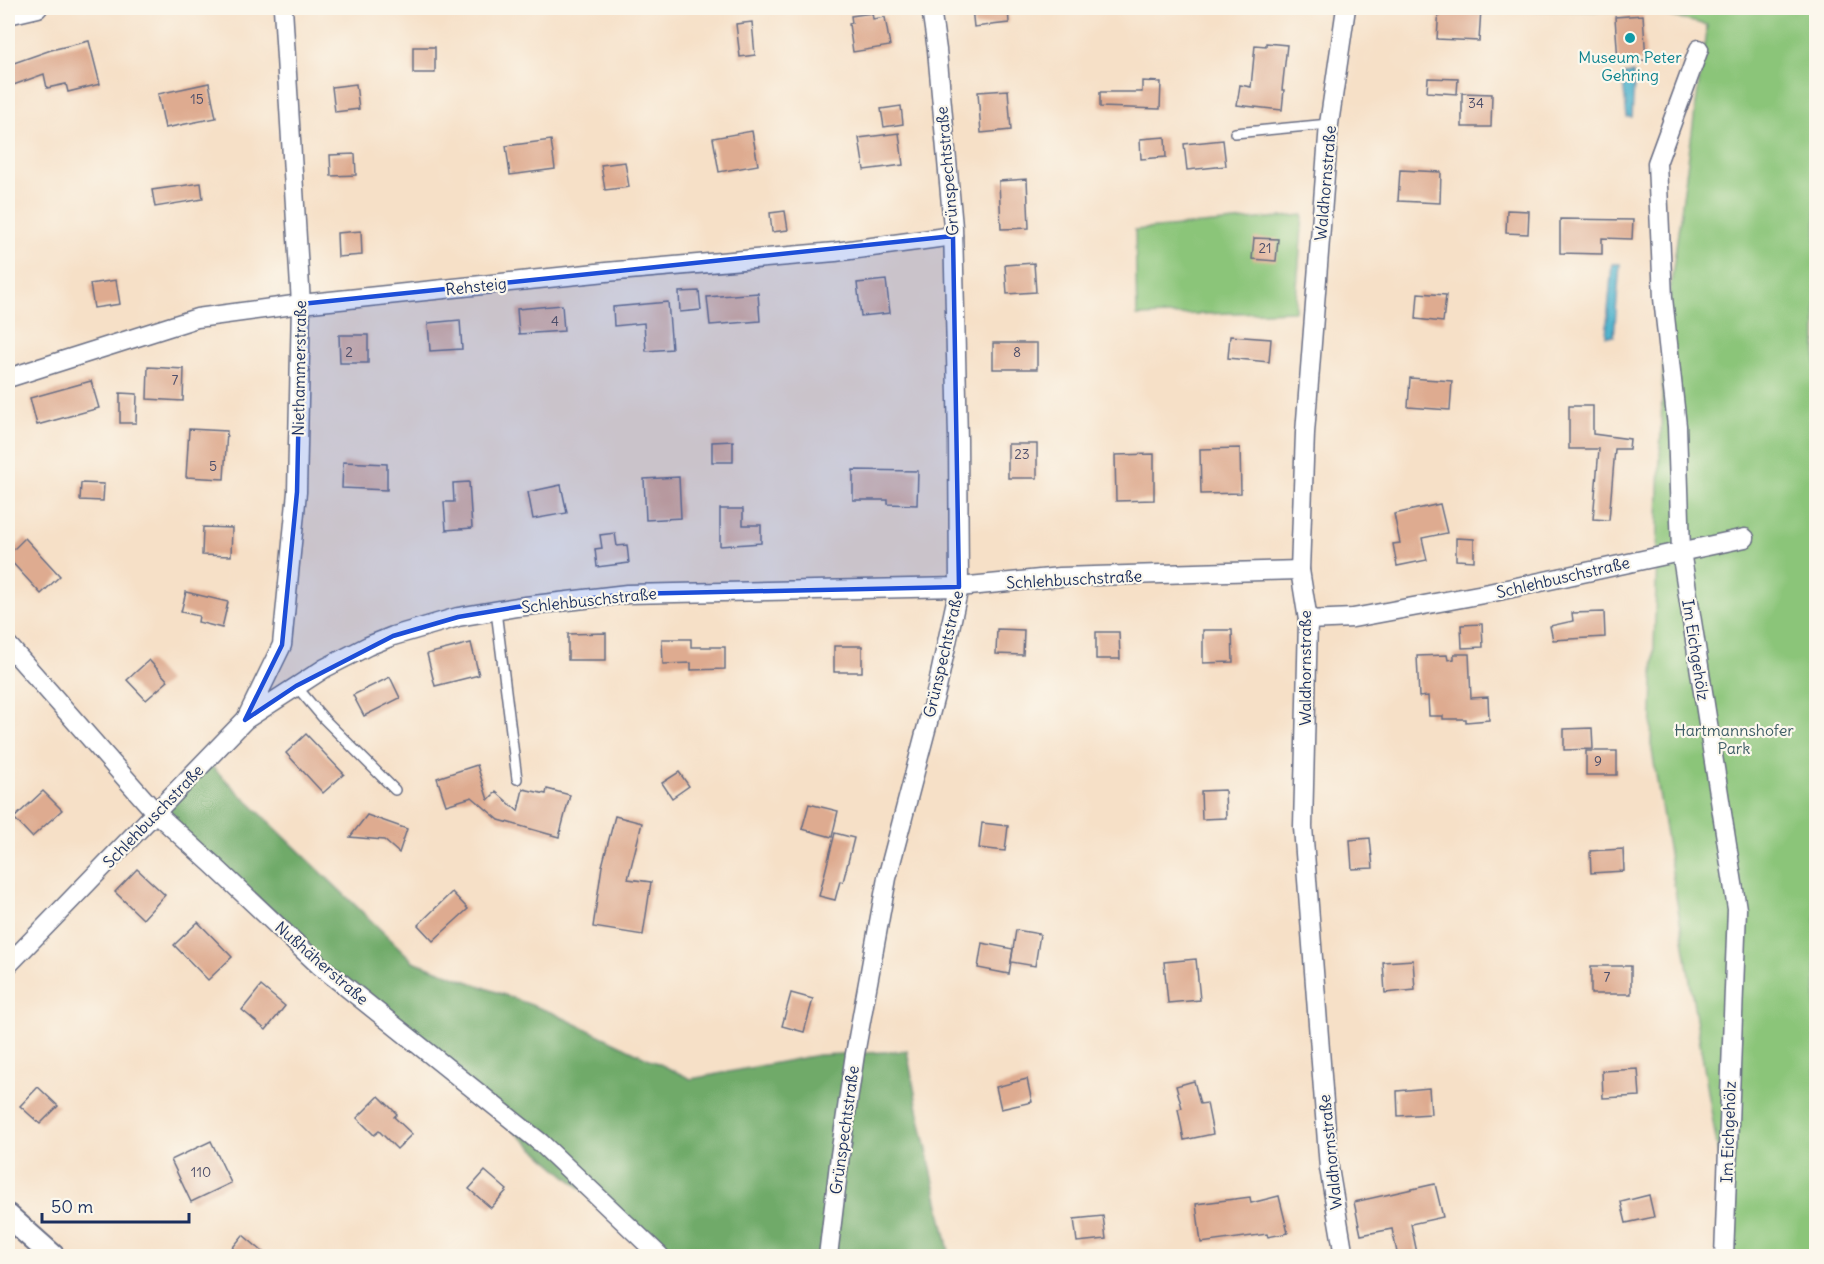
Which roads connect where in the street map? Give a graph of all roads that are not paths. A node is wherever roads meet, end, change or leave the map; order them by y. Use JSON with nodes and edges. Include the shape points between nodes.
{"nodes":[{"id":1,"x":38,"y":8,"type":"edge"},
{"id":2,"x":283,"y":8,"type":"edge"},
{"id":3,"x":931,"y":8,"type":"edge"},
{"id":4,"x":1346,"y":8,"type":"edge"},
{"id":5,"x":8,"y":15,"type":"edge"},
{"id":6,"x":1699,"y":49,"type":"dead end"},
{"id":7,"x":1329,"y":124,"type":"junction"},
{"id":8,"x":1235,"y":133,"type":"dead end"},
{"id":9,"x":953,"y":236,"type":"junction"},
{"id":10,"x":301,"y":304,"type":"junction"},
{"id":11,"x":8,"y":378,"type":"edge"},
{"id":12,"x":1745,"y":537,"type":"dead end"},
{"id":13,"x":1681,"y":550,"type":"junction"},
{"id":14,"x":1300,"y":570,"type":"junction"},
{"id":15,"x":959,"y":587,"type":"junction"},
{"id":16,"x":496,"y":611,"type":"junction"},
{"id":17,"x":1308,"y":620,"type":"junction"},
{"id":18,"x":8,"y":645,"type":"edge"},
{"id":19,"x":296,"y":686,"type":"junction"},
{"id":20,"x":245,"y":720,"type":"junction"},
{"id":21,"x":517,"y":779,"type":"dead end"},
{"id":22,"x":395,"y":790,"type":"dead end"},
{"id":23,"x":156,"y":813,"type":"junction"},
{"id":24,"x":8,"y":965,"type":"edge"},
{"id":25,"x":8,"y":1216,"type":"edge"},
{"id":26,"x":53,"y":1257,"type":"edge"},
{"id":27,"x":660,"y":1257,"type":"edge"},
{"id":28,"x":828,"y":1257,"type":"edge"},
{"id":29,"x":1344,"y":1257,"type":"edge"},
{"id":30,"x":1724,"y":1257,"type":"edge"}],
"edges":[{"from":1,"to":5,"type":"street"},
{"from":2,"to":10,"type":"street","name":"Niethammerstraße"},
{"from":3,"to":9,"type":"street","name":"Grünspechtstraße"},
{"from":4,"to":7,"type":"street","name":"Waldhornstraße"},
{"from":6,"to":13,"type":"street","name":"Im Eichgehölz","via":[[1657,163],[1663,298],[1677,426]]},
{"from":7,"to":8,"type":"lane"},
{"from":7,"to":14,"type":"street","name":"Waldhornstraße","via":[[1305,433]]},
{"from":9,"to":10,"type":"street","name":"Rehsteig","via":[[835,252]]},
{"from":9,"to":15,"type":"street","name":"Grünspechtstraße"},
{"from":10,"to":11,"type":"street","name":"Rehsteig","via":[[197,318]]},
{"from":10,"to":20,"type":"street","name":"Niethammerstraße","via":[[297,492],[282,645]]},
{"from":12,"to":13,"type":"street","name":"Schlehbuschstraße"},
{"from":13,"to":17,"type":"street","name":"Schlehbuschstraße","via":[[1489,593],[1353,618]]},
{"from":13,"to":30,"type":"street","name":"Im Eichgehölz","via":[[1737,909]]},
{"from":14,"to":15,"type":"street","name":"Schlehbuschstraße","via":[[1060,577]]},
{"from":14,"to":17,"type":"street","name":"Waldhornstraße"},
{"from":15,"to":16,"type":"street","name":"Schlehbuschstraße","via":[[627,594]]},
{"from":15,"to":28,"type":"street","name":"Grünspechtstraße","via":[[938,688],[887,878],[853,1065]]},
{"from":16,"to":19,"type":"street","name":"Schlehbuschstraße","via":[[458,617],[393,636]]},
{"from":16,"to":21,"type":"lane"},
{"from":17,"to":29,"type":"street","name":"Waldhornstraße","via":[[1303,827],[1329,1168]]},
{"from":18,"to":23,"type":"street","name":"Nußhäherstraße"},
{"from":19,"to":20,"type":"street","name":"Schlehbuschstraße"},
{"from":19,"to":22,"type":"lane"},
{"from":20,"to":23,"type":"street","name":"Schlehbuschstraße"},
{"from":23,"to":24,"type":"street","name":"Schlehbuschstraße"},
{"from":23,"to":27,"type":"street","name":"Nußhäherstraße","via":[[320,966],[541,1143]]},
{"from":25,"to":26,"type":"street"}]}
